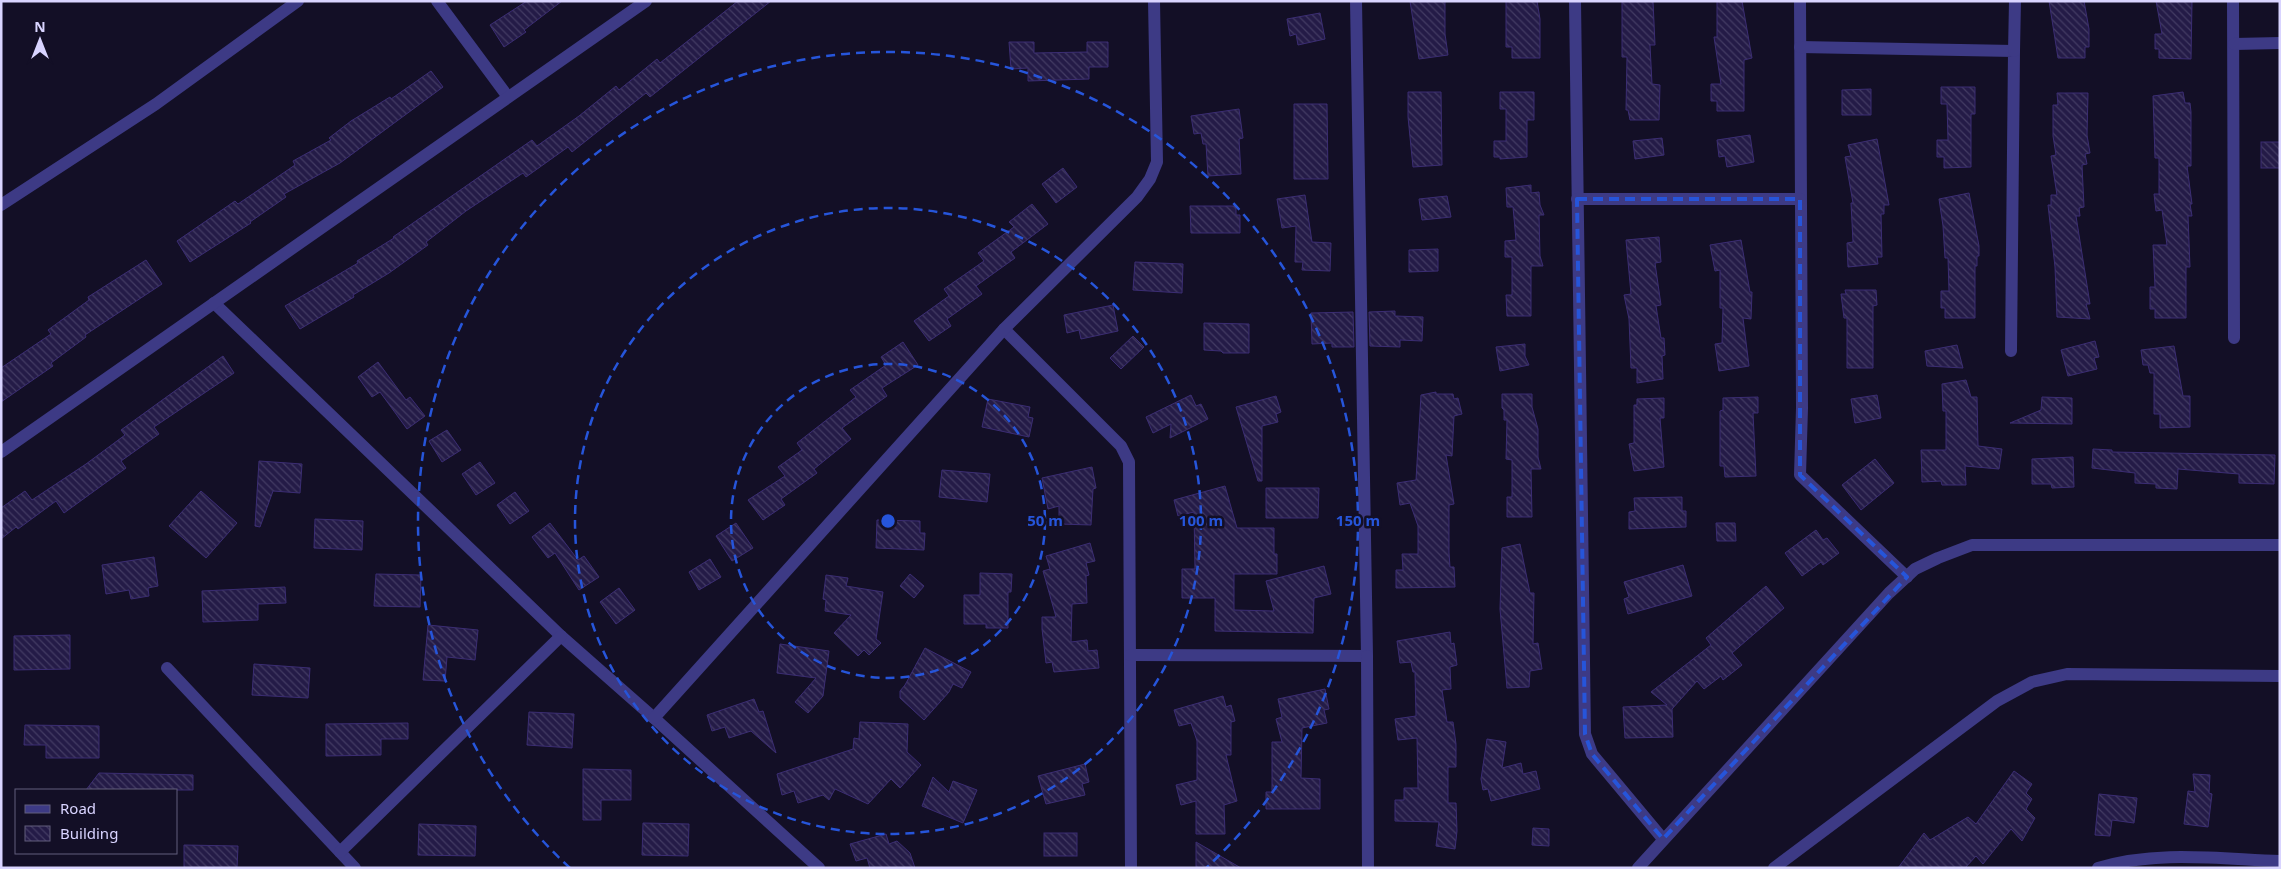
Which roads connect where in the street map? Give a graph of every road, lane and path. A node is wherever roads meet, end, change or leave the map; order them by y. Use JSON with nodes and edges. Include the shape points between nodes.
{"nodes":[{"id":1,"x":298,"y":1,"type":"edge"},
{"id":2,"x":437,"y":1,"type":"edge"},
{"id":3,"x":646,"y":1,"type":"edge"},
{"id":4,"x":1154,"y":1,"type":"edge"},
{"id":5,"x":1356,"y":1,"type":"edge"},
{"id":6,"x":1575,"y":1,"type":"edge"},
{"id":7,"x":1800,"y":1,"type":"edge"},
{"id":8,"x":2015,"y":1,"type":"edge"},
{"id":9,"x":2233,"y":1,"type":"edge"},
{"id":10,"x":2280,"y":43,"type":"edge"},
{"id":11,"x":2234,"y":44,"type":"junction"},
{"id":12,"x":1800,"y":47,"type":"junction"},
{"id":13,"x":2014,"y":51,"type":"junction"},
{"id":14,"x":508,"y":97,"type":"junction"},
{"id":15,"x":1578,"y":199,"type":"junction"},
{"id":16,"x":1800,"y":199,"type":"junction"},
{"id":17,"x":1,"y":205,"type":"edge"},
{"id":18,"x":214,"y":303,"type":"junction"},
{"id":19,"x":1004,"y":329,"type":"junction"},
{"id":20,"x":2234,"y":338,"type":"dead end"},
{"id":21,"x":2011,"y":351,"type":"dead end"},
{"id":22,"x":1,"y":452,"type":"edge"},
{"id":23,"x":2280,"y":545,"type":"edge"},
{"id":24,"x":1907,"y":577,"type":"junction"},
{"id":25,"x":561,"y":636,"type":"junction"},
{"id":26,"x":1130,"y":655,"type":"junction"},
{"id":27,"x":1367,"y":656,"type":"junction"},
{"id":28,"x":167,"y":668,"type":"dead end"},
{"id":29,"x":2280,"y":676,"type":"edge"},
{"id":30,"x":654,"y":718,"type":"junction"},
{"id":31,"x":1664,"y":839,"type":"junction"},
{"id":32,"x":340,"y":852,"type":"junction"},
{"id":33,"x":2280,"y":861,"type":"edge"},
{"id":34,"x":355,"y":868,"type":"edge"},
{"id":35,"x":819,"y":868,"type":"edge"},
{"id":36,"x":1131,"y":868,"type":"edge"},
{"id":37,"x":1368,"y":868,"type":"edge"},
{"id":38,"x":1638,"y":868,"type":"edge"},
{"id":39,"x":1774,"y":868,"type":"edge"},
{"id":40,"x":2098,"y":868,"type":"edge"}],
"edges":[{"from":1,"to":17,"type":"street","via":[[156,104]]},
{"from":2,"to":14,"type":"street"},
{"from":3,"to":14,"type":"street"},
{"from":4,"to":19,"type":"street","via":[[1157,162],[1150,178],[1137,197]]},
{"from":5,"to":27,"type":"street"},
{"from":6,"to":15,"type":"street"},
{"from":7,"to":12,"type":"street"},
{"from":8,"to":13,"type":"street"},
{"from":9,"to":11,"type":"street"},
{"from":10,"to":11,"type":"street"},
{"from":11,"to":20,"type":"street"},
{"from":12,"to":13,"type":"street"},
{"from":12,"to":16,"type":"street"},
{"from":13,"to":21,"type":"street"},
{"from":14,"to":18,"type":"street"},
{"from":15,"to":16,"type":"street"},
{"from":15,"to":31,"type":"street","via":[[1585,734],[1592,754]]},
{"from":16,"to":24,"type":"street","via":[[1800,475]]},
{"from":18,"to":22,"type":"street"},
{"from":18,"to":25,"type":"street"},
{"from":19,"to":26,"type":"street","via":[[1121,446],[1129,462]]},
{"from":19,"to":30,"type":"street"},
{"from":23,"to":24,"type":"street","via":[[1972,546],[1938,558],[1915,569]]},
{"from":24,"to":31,"type":"street"},
{"from":25,"to":30,"type":"street"},
{"from":25,"to":32,"type":"street"},
{"from":26,"to":27,"type":"street"},
{"from":26,"to":36,"type":"street"},
{"from":27,"to":37,"type":"street"},
{"from":28,"to":32,"type":"street"},
{"from":29,"to":39,"type":"street","via":[[2067,674],[2032,682],[1996,701]]},
{"from":30,"to":35,"type":"street"},
{"from":31,"to":38,"type":"street"},
{"from":32,"to":34,"type":"street"},
{"from":33,"to":40,"type":"street","via":[[2162,857],[2116,862]]}]}
